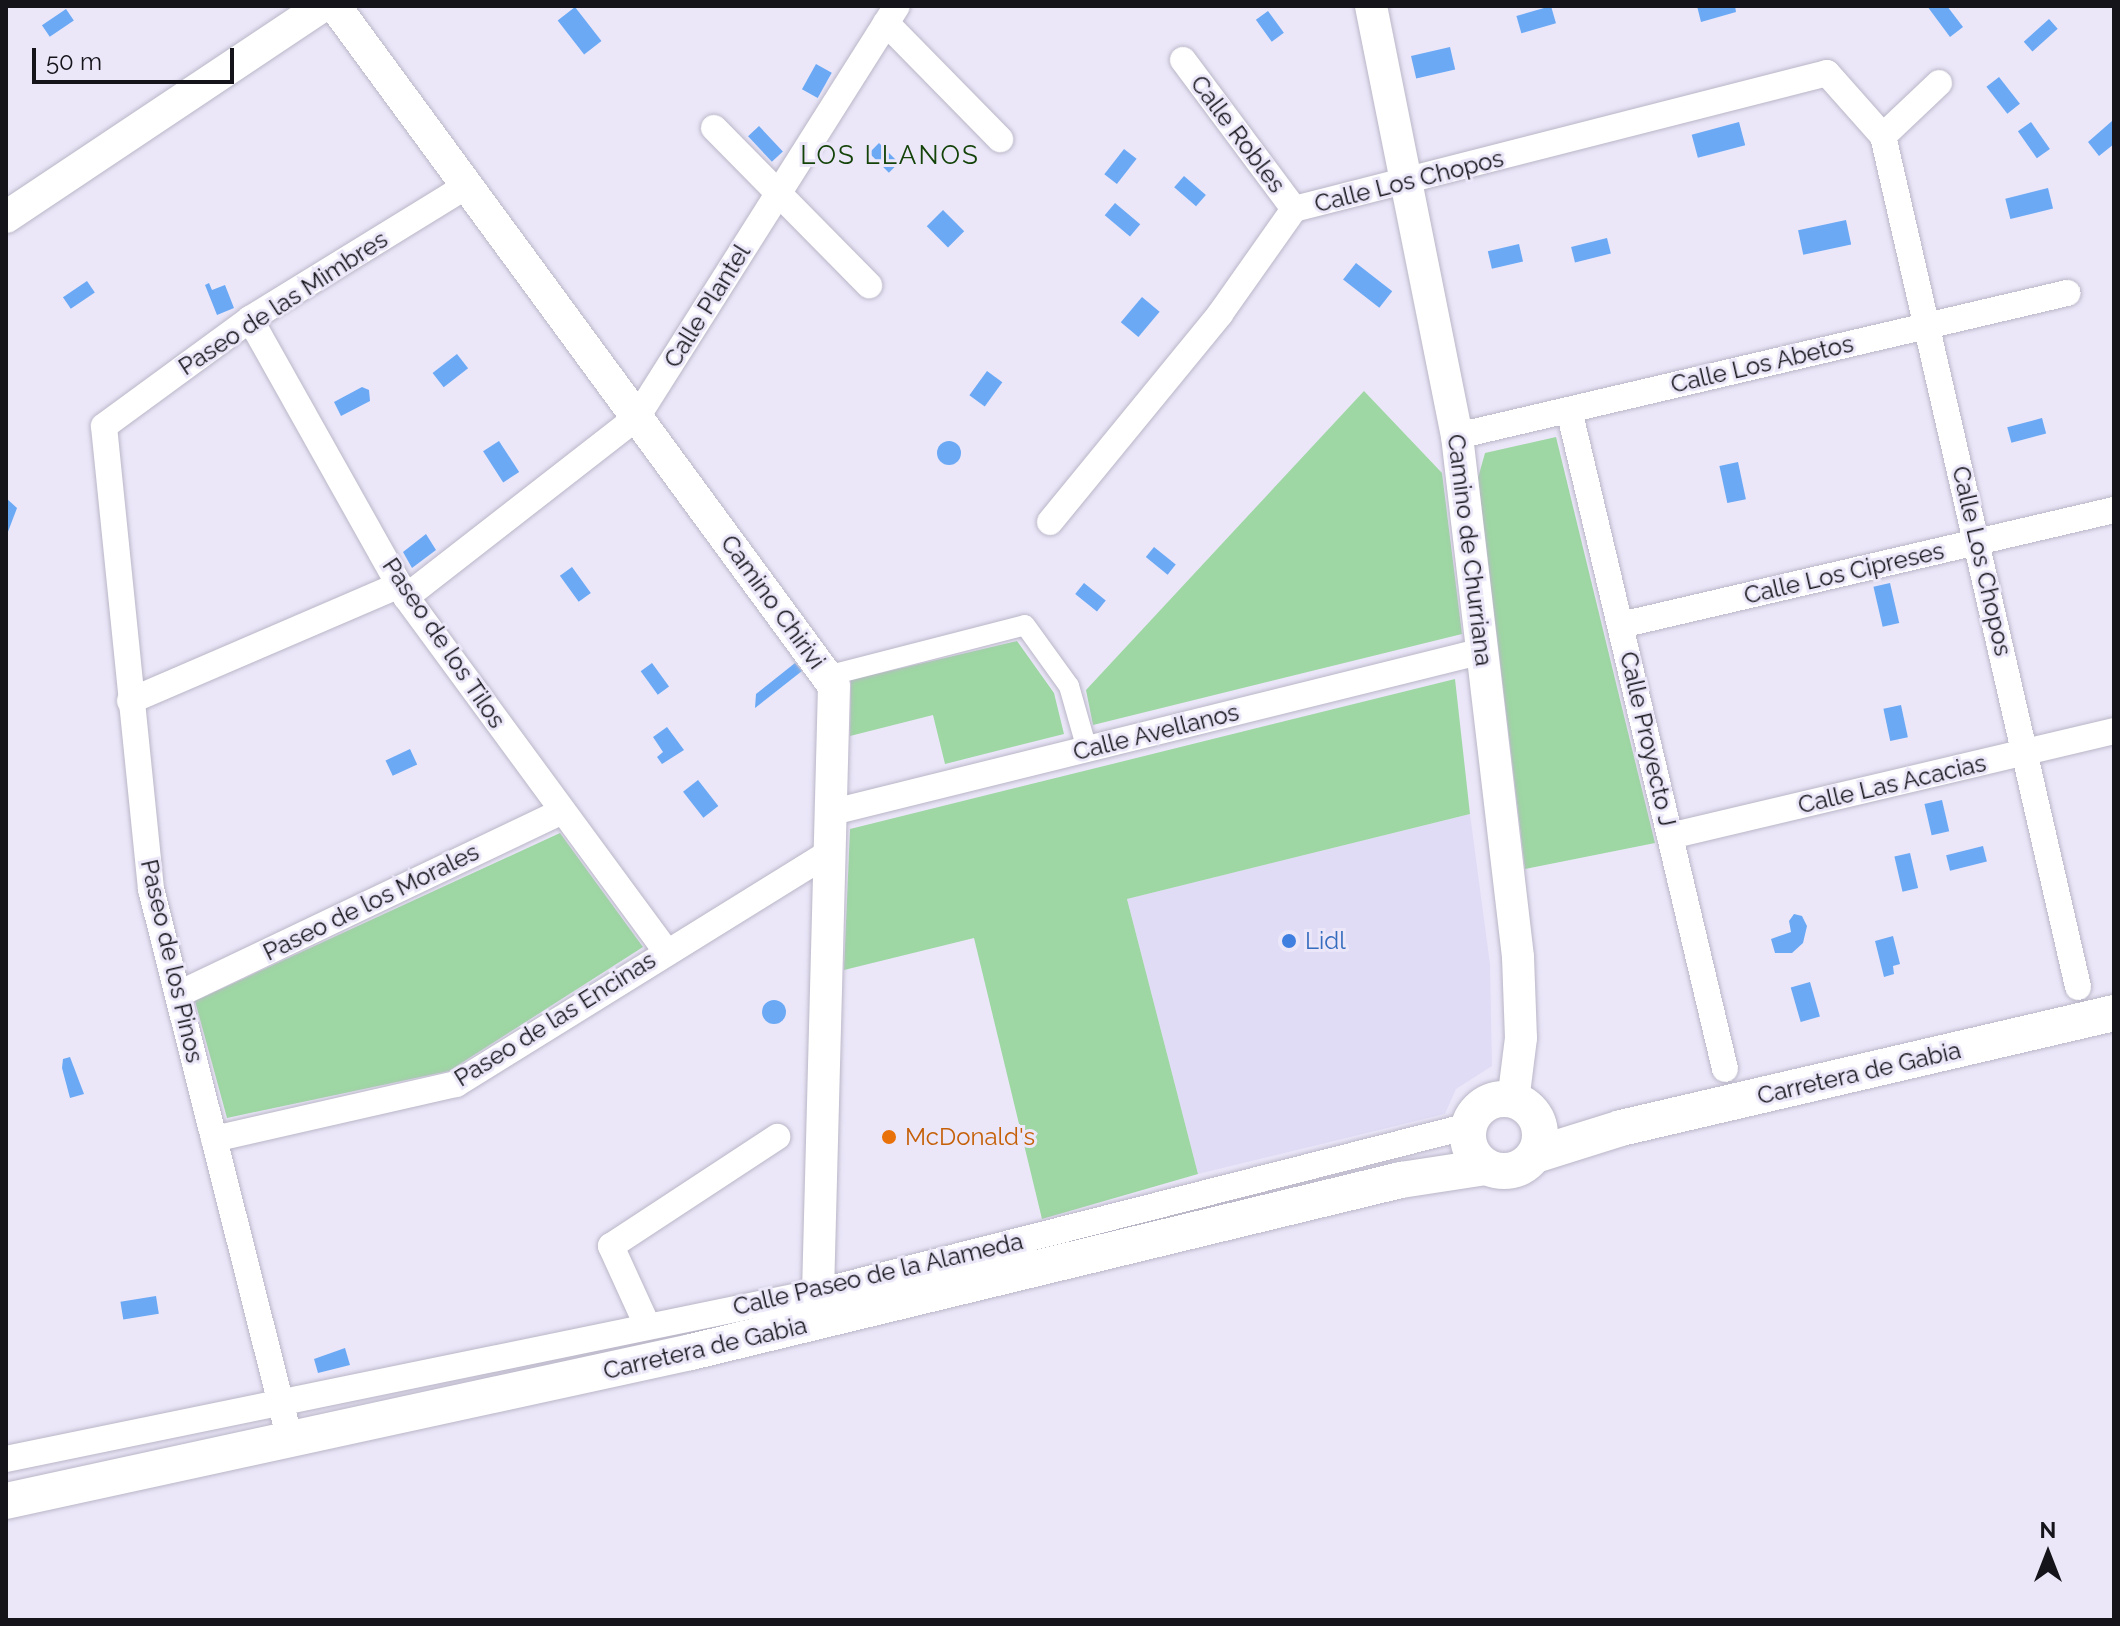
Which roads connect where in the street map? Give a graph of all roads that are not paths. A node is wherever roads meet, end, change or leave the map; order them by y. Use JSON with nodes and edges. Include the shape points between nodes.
{"nodes":[{"id":1,"x":322,"y":6,"type":"edge"},
{"id":2,"x":335,"y":6,"type":"edge"},
{"id":3,"x":1371,"y":6,"type":"edge"},
{"id":4,"x":892,"y":11,"type":"edge"},
{"id":5,"x":1183,"y":60,"type":"dead end"},
{"id":6,"x":1939,"y":83,"type":"dead end"},
{"id":7,"x":714,"y":128,"type":"dead end"},
{"id":8,"x":1883,"y":136,"type":"junction"},
{"id":9,"x":1000,"y":139,"type":"dead end"},
{"id":10,"x":1406,"y":183,"type":"junction"},
{"id":11,"x":466,"y":186,"type":"junction"},
{"id":12,"x":777,"y":195,"type":"junction"},
{"id":13,"x":1294,"y":209,"type":"junction"},
{"id":14,"x":6,"y":217,"type":"edge"},
{"id":15,"x":869,"y":285,"type":"dead end"},
{"id":16,"x":2067,"y":293,"type":"dead end"},
{"id":17,"x":250,"y":319,"type":"junction"},
{"id":18,"x":1925,"y":326,"type":"junction"},
{"id":19,"x":1569,"y":410,"type":"junction"},
{"id":20,"x":637,"y":417,"type":"junction"},
{"id":21,"x":104,"y":426,"type":"joint"},
{"id":22,"x":1457,"y":436,"type":"junction"},
{"id":23,"x":2114,"y":510,"type":"edge"},
{"id":24,"x":1050,"y":522,"type":"dead end"},
{"id":25,"x":1979,"y":541,"type":"junction"},
{"id":26,"x":403,"y":591,"type":"junction"},
{"id":27,"x":1621,"y":625,"type":"junction"},
{"id":28,"x":1483,"y":651,"type":"junction"},
{"id":29,"x":827,"y":676,"type":"junction"},
{"id":30,"x":130,"y":701,"type":"junction"},
{"id":31,"x":2114,"y":731,"type":"edge"},
{"id":32,"x":1087,"y":749,"type":"junction"},
{"id":33,"x":2026,"y":752,"type":"junction"},
{"id":34,"x":562,"y":811,"type":"junction"},
{"id":35,"x":829,"y":813,"type":"junction"},
{"id":36,"x":1670,"y":836,"type":"junction"},
{"id":37,"x":827,"y":854,"type":"junction"},
{"id":38,"x":665,"y":950,"type":"junction"},
{"id":39,"x":2078,"y":987,"type":"dead end"},
{"id":40,"x":179,"y":994,"type":"junction"},
{"id":41,"x":2114,"y":1013,"type":"edge"},
{"id":42,"x":1725,"y":1069,"type":"dead end"},
{"id":43,"x":1525,"y":1110,"type":"junction"},
{"id":44,"x":1469,"y":1131,"type":"junction"},
{"id":45,"x":1605,"y":1132,"type":"junction"},
{"id":46,"x":777,"y":1137,"type":"dead end"},
{"id":47,"x":214,"y":1139,"type":"junction"},
{"id":48,"x":1535,"y":1155,"type":"junction"},
{"id":49,"x":1486,"y":1167,"type":"junction"},
{"id":50,"x":1401,"y":1180,"type":"junction"},
{"id":51,"x":820,"y":1306,"type":"junction"},
{"id":52,"x":647,"y":1325,"type":"junction"},
{"id":53,"x":281,"y":1400,"type":"junction"},
{"id":54,"x":290,"y":1440,"type":"junction"},
{"id":55,"x":6,"y":1459,"type":"edge"},
{"id":56,"x":6,"y":1501,"type":"edge"}],
"edges":[{"from":1,"to":14,"type":"street"},
{"from":2,"to":11,"type":"street","name":"Camino Chirivi"},
{"from":3,"to":10,"type":"street","name":"Camino de Churriana"},
{"from":4,"to":9,"type":"street","name":"Calle Plantel"},
{"from":4,"to":12,"type":"street","name":"Calle Plantel"},
{"from":5,"to":13,"type":"street","name":"Calle Robles"},
{"from":6,"to":8,"type":"street"},
{"from":7,"to":12,"type":"street"},
{"from":8,"to":10,"type":"street","name":"Calle Los Chopos","via":[[1827,73]]},
{"from":8,"to":18,"type":"street","name":"Calle Los Chopos"},
{"from":10,"to":13,"type":"street","name":"Calle Los Chopos"},
{"from":10,"to":22,"type":"street","name":"Camino de Churriana"},
{"from":11,"to":17,"type":"street","name":"Paseo de las Mimbres"},
{"from":11,"to":20,"type":"street","name":"Camino Chirivi"},
{"from":12,"to":15,"type":"street"},
{"from":12,"to":20,"type":"street","name":"Calle Plantel"},
{"from":13,"to":24,"type":"street","name":"Calle Los Chopos","via":[[1220,314]]},
{"from":16,"to":18,"type":"street","name":"Calle Los Abetos"},
{"from":17,"to":21,"type":"street","name":"Paseo de las Mimbres"},
{"from":17,"to":26,"type":"street","name":"Paseo de los Tilos"},
{"from":18,"to":19,"type":"street","name":"Calle Los Abetos"},
{"from":18,"to":25,"type":"street","name":"Calle Los Chopos"},
{"from":19,"to":22,"type":"street","name":"Calle Los Abetos"},
{"from":19,"to":27,"type":"street","name":"Calle Proyecto J"},
{"from":20,"to":26,"type":"street","name":"Calle Plantel"},
{"from":20,"to":29,"type":"street","name":"Camino Chirivi"},
{"from":21,"to":30,"type":"street","name":"Paseo de los Pinos"},
{"from":22,"to":28,"type":"street","name":"Camino de Churriana"},
{"from":23,"to":25,"type":"street","name":"Calle Los Cipreses"},
{"from":25,"to":27,"type":"street","name":"Calle Los Cipreses"},
{"from":25,"to":33,"type":"street","name":"Calle Los Chopos"},
{"from":26,"to":30,"type":"street","name":"Calle Plantel"},
{"from":26,"to":34,"type":"street","name":"Paseo de los Tilos"},
{"from":27,"to":36,"type":"street","name":"Calle Proyecto J"},
{"from":28,"to":32,"type":"street","name":"Calle Avellanos"},
{"from":28,"to":43,"type":"street","name":"Camino de Churriana","via":[[1518,957]]},
{"from":29,"to":32,"type":"street","via":[[1025,625],[1069,686]]},
{"from":29,"to":35,"type":"street","name":"Camino Chirivi","via":[[834,686]]},
{"from":30,"to":40,"type":"street","name":"Paseo de los Pinos","via":[[151,889]]},
{"from":31,"to":33,"type":"street","name":"Calle Las Acacias"},
{"from":32,"to":35,"type":"street","name":"Calle Avellanos"},
{"from":33,"to":36,"type":"street","name":"Calle Las Acacias"},
{"from":33,"to":39,"type":"street","name":"Calle Los Chopos"},
{"from":34,"to":38,"type":"street","name":"Paseo de los Tilos"},
{"from":34,"to":40,"type":"street","name":"Paseo de los Morales"},
{"from":35,"to":37,"type":"street","name":"Camino Chirivi"},
{"from":36,"to":42,"type":"street","name":"Calle Proyecto J"},
{"from":37,"to":38,"type":"street","name":"Paseo de las Encinas"},
{"from":37,"to":51,"type":"street","name":"Camino Chirivi"},
{"from":38,"to":47,"type":"street","name":"Paseo de las Encinas","via":[[456,1084]]},
{"from":40,"to":47,"type":"street","name":"Paseo de los Pinos"},
{"from":41,"to":45,"type":"main road","name":"Carretera de Gabia"},
{"from":43,"to":44,"type":"main road","via":[[1491,1102]]},
{"from":43,"to":45,"type":"main road","name":"Carretera de Gabia"},
{"from":43,"to":48,"type":"main road","via":[[1540,1143]]},
{"from":44,"to":49,"type":"main road","via":[[1477,1159]]},
{"from":44,"to":50,"type":"main road","name":"Carretera de Gabia"},
{"from":44,"to":51,"type":"street","name":"Calle Paseo de la Alameda"},
{"from":45,"to":48,"type":"main road","name":"Carretera de Gabia"},
{"from":46,"to":52,"type":"street","via":[[611,1246]]},
{"from":47,"to":53,"type":"street","name":"Paseo de los Pinos"},
{"from":48,"to":49,"type":"main road","via":[[1508,1171]]},
{"from":49,"to":50,"type":"main road","name":"Carretera de Gabia"},
{"from":50,"to":51,"type":"main road","name":"Carretera de Gabia"},
{"from":51,"to":52,"type":"street","name":"Calle Paseo de la Alameda"},
{"from":51,"to":54,"type":"main road","name":"Carretera de Gabia"},
{"from":52,"to":53,"type":"street","name":"Calle Paseo de la Alameda"},
{"from":53,"to":54,"type":"street","name":"Paseo de los Pinos"},
{"from":53,"to":55,"type":"street","name":"Calle Paseo de la Alameda"},
{"from":54,"to":56,"type":"main road","name":"Carretera de Gabia"}]}
